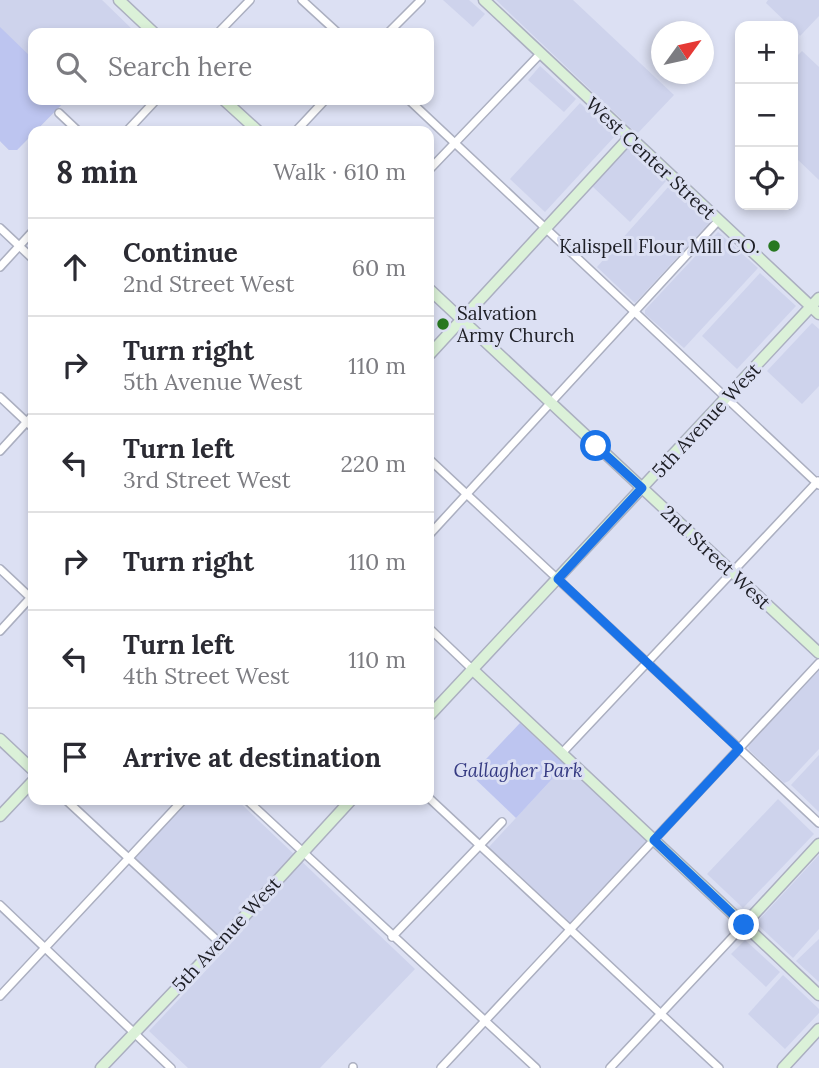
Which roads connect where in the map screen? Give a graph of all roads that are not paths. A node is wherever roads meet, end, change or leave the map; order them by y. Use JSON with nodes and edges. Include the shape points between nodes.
{"nodes":[{"id":1,"x":119,"y":0,"type":"edge"},
{"id":2,"x":250,"y":0,"type":"edge"},
{"id":3,"x":302,"y":0,"type":"edge"},
{"id":4,"x":421,"y":0,"type":"edge"},
{"id":5,"x":484,"y":0,"type":"edge"},
{"id":6,"x":149,"y":28,"type":"edge"},
{"id":7,"x":223,"y":28,"type":"edge"},
{"id":8,"x":333,"y":28,"type":"edge"},
{"id":9,"x":393,"y":28,"type":"edge"},
{"id":10,"x":541,"y":53,"type":"junction"},
{"id":11,"x":151,"y":105,"type":"edge"},
{"id":12,"x":229,"y":105,"type":"edge"},
{"id":13,"x":321,"y":105,"type":"edge"},
{"id":14,"x":414,"y":105,"type":"edge"},
{"id":15,"x":59,"y":113,"type":"dead end"},
{"id":16,"x":73,"y":126,"type":"edge"},
{"id":17,"x":132,"y":126,"type":"edge"},
{"id":18,"x":253,"y":126,"type":"edge"},
{"id":19,"x":301,"y":126,"type":"edge"},
{"id":20,"x":629,"y":138,"type":"junction"},
{"id":21,"x":454,"y":143,"type":"junction"},
{"id":22,"x":434,"y":165,"type":"edge"},
{"id":23,"x":718,"y":221,"type":"junction"},
{"id":24,"x":0,"y":228,"type":"edge"},
{"id":25,"x":545,"y":228,"type":"junction"},
{"id":26,"x":28,"y":236,"type":"edge"},
{"id":27,"x":19,"y":246,"type":"junction"},
{"id":28,"x":28,"y":255,"type":"edge"},
{"id":29,"x":0,"y":267,"type":"edge"},
{"id":30,"x":434,"y":294,"type":"edge"},
{"id":31,"x":819,"y":298,"type":"edge"},
{"id":32,"x":815,"y":311,"type":"edge"},
{"id":33,"x":635,"y":312,"type":"junction"},
{"id":34,"x":461,"y":320,"type":"junction"},
{"id":35,"x":434,"y":350,"type":"edge"},
{"id":36,"x":0,"y":397,"type":"edge"},
{"id":37,"x":727,"y":398,"type":"junction"},
{"id":38,"x":551,"y":405,"type":"junction"},
{"id":39,"x":28,"y":423,"type":"edge"},
{"id":40,"x":28,"y":427,"type":"edge"},
{"id":41,"x":0,"y":451,"type":"edge"},
{"id":42,"x":434,"y":464,"type":"edge"},
{"id":43,"x":818,"y":483,"type":"edge"},
{"id":44,"x":642,"y":488,"type":"junction"},
{"id":45,"x":467,"y":494,"type":"junction"},
{"id":46,"x":434,"y":530,"type":"edge"},
{"id":47,"x":0,"y":569,"type":"edge"},
{"id":48,"x":733,"y":572,"type":"junction"},
{"id":49,"x":558,"y":579,"type":"junction"},
{"id":50,"x":28,"y":594,"type":"edge"},
{"id":51,"x":28,"y":602,"type":"edge"},
{"id":52,"x":0,"y":631,"type":"edge"},
{"id":53,"x":434,"y":633,"type":"edge"},
{"id":54,"x":819,"y":653,"type":"edge"},
{"id":55,"x":647,"y":663,"type":"junction"},
{"id":56,"x":819,"y":663,"type":"edge"},
{"id":57,"x":472,"y":669,"type":"junction"},
{"id":58,"x":434,"y":711,"type":"edge"},
{"id":59,"x":0,"y":739,"type":"edge"},
{"id":60,"x":739,"y":749,"type":"junction"},
{"id":61,"x":562,"y":753,"type":"junction"},
{"id":62,"x":28,"y":765,"type":"edge"},
{"id":63,"x":28,"y":786,"type":"edge"},
{"id":64,"x":434,"y":803,"type":"edge"},
{"id":65,"x":71,"y":805,"type":"edge"},
{"id":66,"x":178,"y":805,"type":"edge"},
{"id":67,"x":252,"y":805,"type":"edge"},
{"id":68,"x":346,"y":805,"type":"edge"},
{"id":69,"x":0,"y":816,"type":"edge"},
{"id":70,"x":502,"y":822,"type":"dead end"},
{"id":71,"x":819,"y":823,"type":"edge"},
{"id":72,"x":654,"y":840,"type":"junction"},
{"id":73,"x":479,"y":845,"type":"junction"},
{"id":74,"x":819,"y":845,"type":"edge"},
{"id":75,"x":302,"y":853,"type":"junction"},
{"id":76,"x":129,"y":858,"type":"junction"},
{"id":77,"x":0,"y":905,"type":"edge"},
{"id":78,"x":744,"y":925,"type":"junction"},
{"id":79,"x":570,"y":929,"type":"junction"},
{"id":80,"x":392,"y":937,"type":"junction"},
{"id":81,"x":220,"y":943,"type":"junction"},
{"id":82,"x":45,"y":947,"type":"junction"},
{"id":83,"x":819,"y":995,"type":"edge"},
{"id":84,"x":0,"y":996,"type":"edge"},
{"id":85,"x":660,"y":1014,"type":"junction"},
{"id":86,"x":484,"y":1022,"type":"junction"},
{"id":87,"x":819,"y":1029,"type":"edge"},
{"id":88,"x":134,"y":1032,"type":"junction"},
{"id":89,"x":101,"y":1068,"type":"edge"},
{"id":90,"x":171,"y":1068,"type":"edge"},
{"id":91,"x":441,"y":1068,"type":"edge"},
{"id":92,"x":536,"y":1068,"type":"edge"},
{"id":93,"x":610,"y":1068,"type":"edge"},
{"id":94,"x":719,"y":1068,"type":"edge"},
{"id":95,"x":783,"y":1068,"type":"edge"}],
"edges":[{"from":1,"to":6,"type":"street"},
{"from":2,"to":7,"type":"street"},
{"from":3,"to":8,"type":"street"},
{"from":4,"to":9,"type":"street"},
{"from":5,"to":10,"type":"street","name":"West Center Street"},
{"from":10,"to":20,"type":"street","name":"West Center Street"},
{"from":10,"to":21,"type":"street"},
{"from":11,"to":17,"type":"street"},
{"from":12,"to":18,"type":"street"},
{"from":13,"to":19,"type":"street"},
{"from":14,"to":21,"type":"street"},
{"from":15,"to":16,"type":"street"},
{"from":20,"to":23,"type":"street","name":"West Center Street"},
{"from":20,"to":25,"type":"street"},
{"from":21,"to":22,"type":"street"},
{"from":21,"to":25,"type":"street"},
{"from":23,"to":32,"type":"street","name":"West Center Street"},
{"from":23,"to":33,"type":"street"},
{"from":24,"to":27,"type":"street"},
{"from":25,"to":33,"type":"street"},
{"from":25,"to":34,"type":"street"},
{"from":26,"to":27,"type":"street"},
{"from":27,"to":28,"type":"street"},
{"from":27,"to":29,"type":"street"},
{"from":30,"to":34,"type":"street","name":"2nd Street West"},
{"from":31,"to":32,"type":"street","name":"5th Avenue West"},
{"from":32,"to":37,"type":"street","name":"5th Avenue West"},
{"from":33,"to":37,"type":"street"},
{"from":33,"to":38,"type":"street"},
{"from":34,"to":35,"type":"street"},
{"from":34,"to":38,"type":"street","name":"2nd Street West"},
{"from":36,"to":39,"type":"street"},
{"from":37,"to":43,"type":"street"},
{"from":37,"to":44,"type":"street","name":"5th Avenue West"},
{"from":38,"to":44,"type":"street","name":"2nd Street West"},
{"from":38,"to":45,"type":"street"},
{"from":40,"to":41,"type":"street"},
{"from":42,"to":45,"type":"street"},
{"from":43,"to":48,"type":"street"},
{"from":44,"to":48,"type":"street","name":"2nd Street West"},
{"from":44,"to":49,"type":"street","name":"5th Avenue West"},
{"from":45,"to":46,"type":"street"},
{"from":45,"to":49,"type":"street"},
{"from":47,"to":50,"type":"street"},
{"from":48,"to":54,"type":"street","name":"2nd Street West"},
{"from":48,"to":55,"type":"street"},
{"from":49,"to":55,"type":"street"},
{"from":49,"to":57,"type":"street","name":"5th Avenue West"},
{"from":51,"to":52,"type":"street"},
{"from":53,"to":57,"type":"street"},
{"from":55,"to":60,"type":"street"},
{"from":55,"to":61,"type":"street"},
{"from":56,"to":60,"type":"street"},
{"from":57,"to":58,"type":"street","name":"5th Avenue West"},
{"from":57,"to":61,"type":"street"},
{"from":59,"to":62,"type":"street"},
{"from":60,"to":71,"type":"street"},
{"from":60,"to":72,"type":"street"},
{"from":61,"to":72,"type":"street"},
{"from":63,"to":69,"type":"street"},
{"from":64,"to":73,"type":"street"},
{"from":65,"to":76,"type":"street"},
{"from":66,"to":76,"type":"street"},
{"from":67,"to":75,"type":"street"},
{"from":68,"to":75,"type":"street","name":"5th Avenue West"},
{"from":70,"to":73,"type":"street"},
{"from":72,"to":78,"type":"street"},
{"from":72,"to":79,"type":"street"},
{"from":73,"to":79,"type":"street"},
{"from":73,"to":80,"type":"street"},
{"from":74,"to":78,"type":"street"},
{"from":75,"to":80,"type":"street"},
{"from":75,"to":81,"type":"street","name":"5th Avenue West"},
{"from":76,"to":81,"type":"street"},
{"from":76,"to":82,"type":"street"},
{"from":77,"to":82,"type":"street"},
{"from":78,"to":83,"type":"street"},
{"from":78,"to":85,"type":"street"},
{"from":79,"to":85,"type":"street"},
{"from":79,"to":86,"type":"street"},
{"from":80,"to":86,"type":"street"},
{"from":81,"to":88,"type":"street","name":"5th Avenue West"},
{"from":82,"to":84,"type":"street"},
{"from":82,"to":88,"type":"street"},
{"from":85,"to":93,"type":"street"},
{"from":85,"to":94,"type":"street"},
{"from":86,"to":91,"type":"street"},
{"from":86,"to":92,"type":"street"},
{"from":87,"to":95,"type":"street"},
{"from":88,"to":89,"type":"street","name":"5th Avenue West"},
{"from":88,"to":90,"type":"street"}]}
